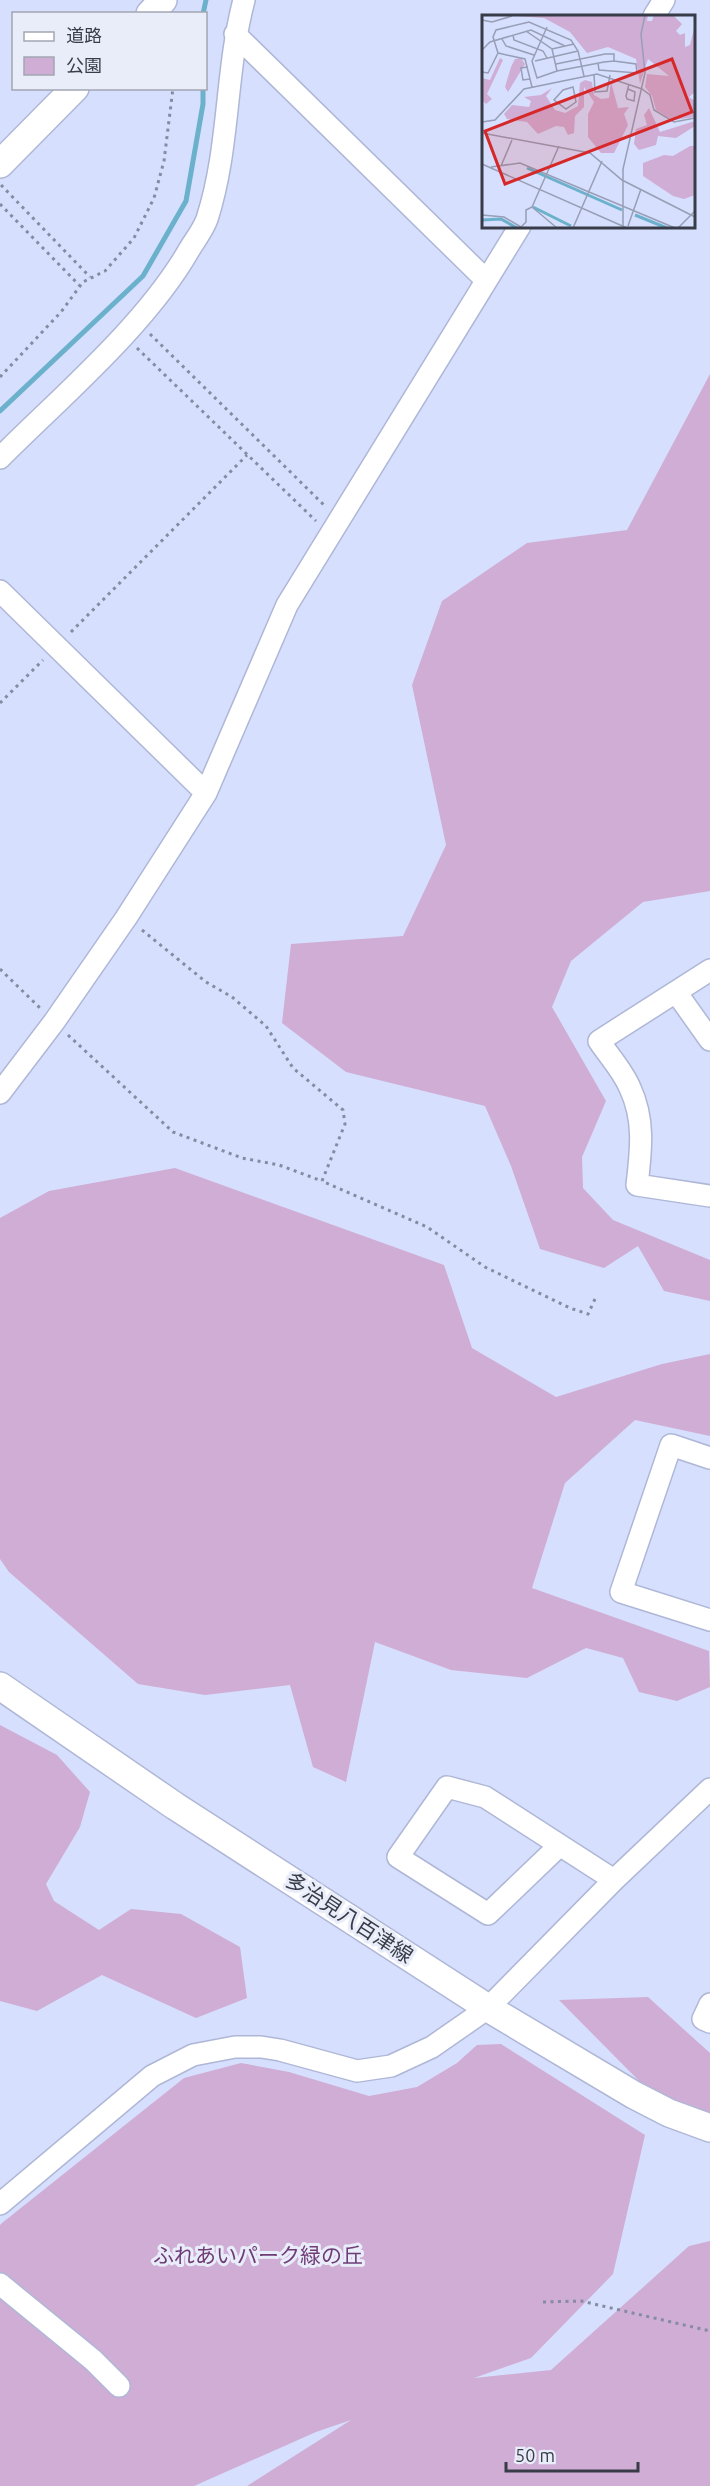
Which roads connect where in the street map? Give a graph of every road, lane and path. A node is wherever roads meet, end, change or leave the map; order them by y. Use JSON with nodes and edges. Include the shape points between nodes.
{"nodes":[{"id":1,"x":163,"y":0,"type":"edge"},
{"id":2,"x":244,"y":0,"type":"edge"},
{"id":3,"x":664,"y":0,"type":"edge"},
{"id":4,"x":152,"y":12,"type":"edge"},
{"id":5,"x":655,"y":15,"type":"edge"},
{"id":6,"x":235,"y":34,"type":"junction"},
{"id":7,"x":73,"y":90,"type":"edge"},
{"id":8,"x":173,"y":90,"type":"edge"},
{"id":9,"x":0,"y":164,"type":"edge"},
{"id":10,"x":0,"y":184,"type":"edge"},
{"id":11,"x":0,"y":204,"type":"edge"},
{"id":12,"x":519,"y":228,"type":"edge"},
{"id":13,"x":91,"y":278,"type":"junction"},
{"id":14,"x":486,"y":280,"type":"junction"},
{"id":15,"x":80,"y":286,"type":"junction"},
{"id":16,"x":130,"y":327,"type":"junction"},
{"id":17,"x":0,"y":377,"type":"edge"},
{"id":18,"x":247,"y":455,"type":"junction"},
{"id":19,"x":0,"y":458,"type":"edge"},
{"id":20,"x":341,"y":516,"type":"junction"},
{"id":21,"x":330,"y":535,"type":"junction"},
{"id":22,"x":0,"y":591,"type":"edge"},
{"id":23,"x":57,"y":646,"type":"junction"},
{"id":24,"x":0,"y":703,"type":"edge"},
{"id":25,"x":206,"y":793,"type":"junction"},
{"id":26,"x":126,"y":918,"type":"junction"},
{"id":27,"x":0,"y":969,"type":"edge"},
{"id":28,"x":710,"y":970,"type":"edge"},
{"id":29,"x":676,"y":992,"type":"junction"},
{"id":30,"x":54,"y":1022,"type":"junction"},
{"id":31,"x":710,"y":1040,"type":"edge"},
{"id":32,"x":0,"y":1093,"type":"edge"},
{"id":33,"x":322,"y":1180,"type":"junction"},
{"id":34,"x":710,"y":1196,"type":"edge"},
{"id":35,"x":595,"y":1299,"type":"dead end"},
{"id":36,"x":710,"y":1458,"type":"edge"},
{"id":37,"x":710,"y":1620,"type":"edge"},
{"id":38,"x":0,"y":1686,"type":"edge"},
{"id":39,"x":710,"y":1790,"type":"edge"},
{"id":40,"x":559,"y":1846,"type":"junction"},
{"id":41,"x":614,"y":1880,"type":"junction"},
{"id":42,"x":710,"y":2004,"type":"edge"},
{"id":43,"x":488,"y":2008,"type":"junction"},
{"id":44,"x":710,"y":2022,"type":"edge"},
{"id":45,"x":710,"y":2128,"type":"edge"},
{"id":46,"x":0,"y":2204,"type":"edge"},
{"id":47,"x":0,"y":2284,"type":"edge"},
{"id":48,"x":543,"y":2302,"type":"dead end"},
{"id":49,"x":710,"y":2331,"type":"edge"},
{"id":50,"x":119,"y":2386,"type":"dead end"}],
"edges":[{"from":1,"to":4,"type":"main road"},
{"from":2,"to":6,"type":"street"},
{"from":3,"to":5,"type":"street"},
{"from":6,"to":14,"type":"street"},
{"from":6,"to":16,"type":"street","via":[[220,168],[206,221],[177,271]]},
{"from":7,"to":9,"type":"main road"},
{"from":8,"to":13,"type":"path","via":[[164,161],[153,198],[134,238],[105,271]]},
{"from":10,"to":13,"type":"path"},
{"from":11,"to":15,"type":"path"},
{"from":12,"to":14,"type":"street"},
{"from":13,"to":15,"type":"path"},
{"from":14,"to":20,"type":"street"},
{"from":15,"to":17,"type":"path"},
{"from":16,"to":18,"type":"path"},
{"from":16,"to":19,"type":"street"},
{"from":16,"to":20,"type":"path","via":[[322,504]]},
{"from":18,"to":21,"type":"path"},
{"from":18,"to":23,"type":"path"},
{"from":20,"to":21,"type":"street"},
{"from":21,"to":25,"type":"street","via":[[286,604]]},
{"from":22,"to":23,"type":"street"},
{"from":23,"to":24,"type":"path"},
{"from":23,"to":25,"type":"street"},
{"from":25,"to":26,"type":"street"},
{"from":26,"to":30,"type":"street"},
{"from":26,"to":33,"type":"path","via":[[266,1026],[293,1068],[343,1110],[345,1124]]},
{"from":27,"to":30,"type":"path"},
{"from":28,"to":29,"type":"street"},
{"from":29,"to":31,"type":"street"},
{"from":29,"to":34,"type":"street","via":[[599,1041],[630,1087],[638,1108],[642,1144],[637,1185]]},
{"from":30,"to":32,"type":"street"},
{"from":30,"to":33,"type":"path","via":[[173,1132],[242,1158],[279,1165]]},
{"from":33,"to":35,"type":"path","via":[[427,1227],[485,1267],[570,1308],[588,1314]]},
{"from":36,"to":37,"type":"street","via":[[671,1445],[621,1592]]},
{"from":38,"to":43,"type":"main road","name":"多治見八百津線","via":[[175,1806]]},
{"from":39,"to":41,"type":"street"},
{"from":40,"to":40,"type":"street","via":[[485,1797],[447,1787],[398,1857],[488,1914]]},
{"from":40,"to":41,"type":"street"},
{"from":41,"to":43,"type":"street"},
{"from":42,"to":44,"type":"street","via":[[703,2019]]},
{"from":43,"to":45,"type":"main road","name":"多治見八百津線","via":[[669,2113]]},
{"from":43,"to":46,"type":"street","via":[[432,2048],[391,2066],[357,2071],[261,2047],[235,2047],[193,2055],[152,2076]]},
{"from":47,"to":50,"type":"street"},
{"from":48,"to":49,"type":"path","via":[[581,2301]]}]}
